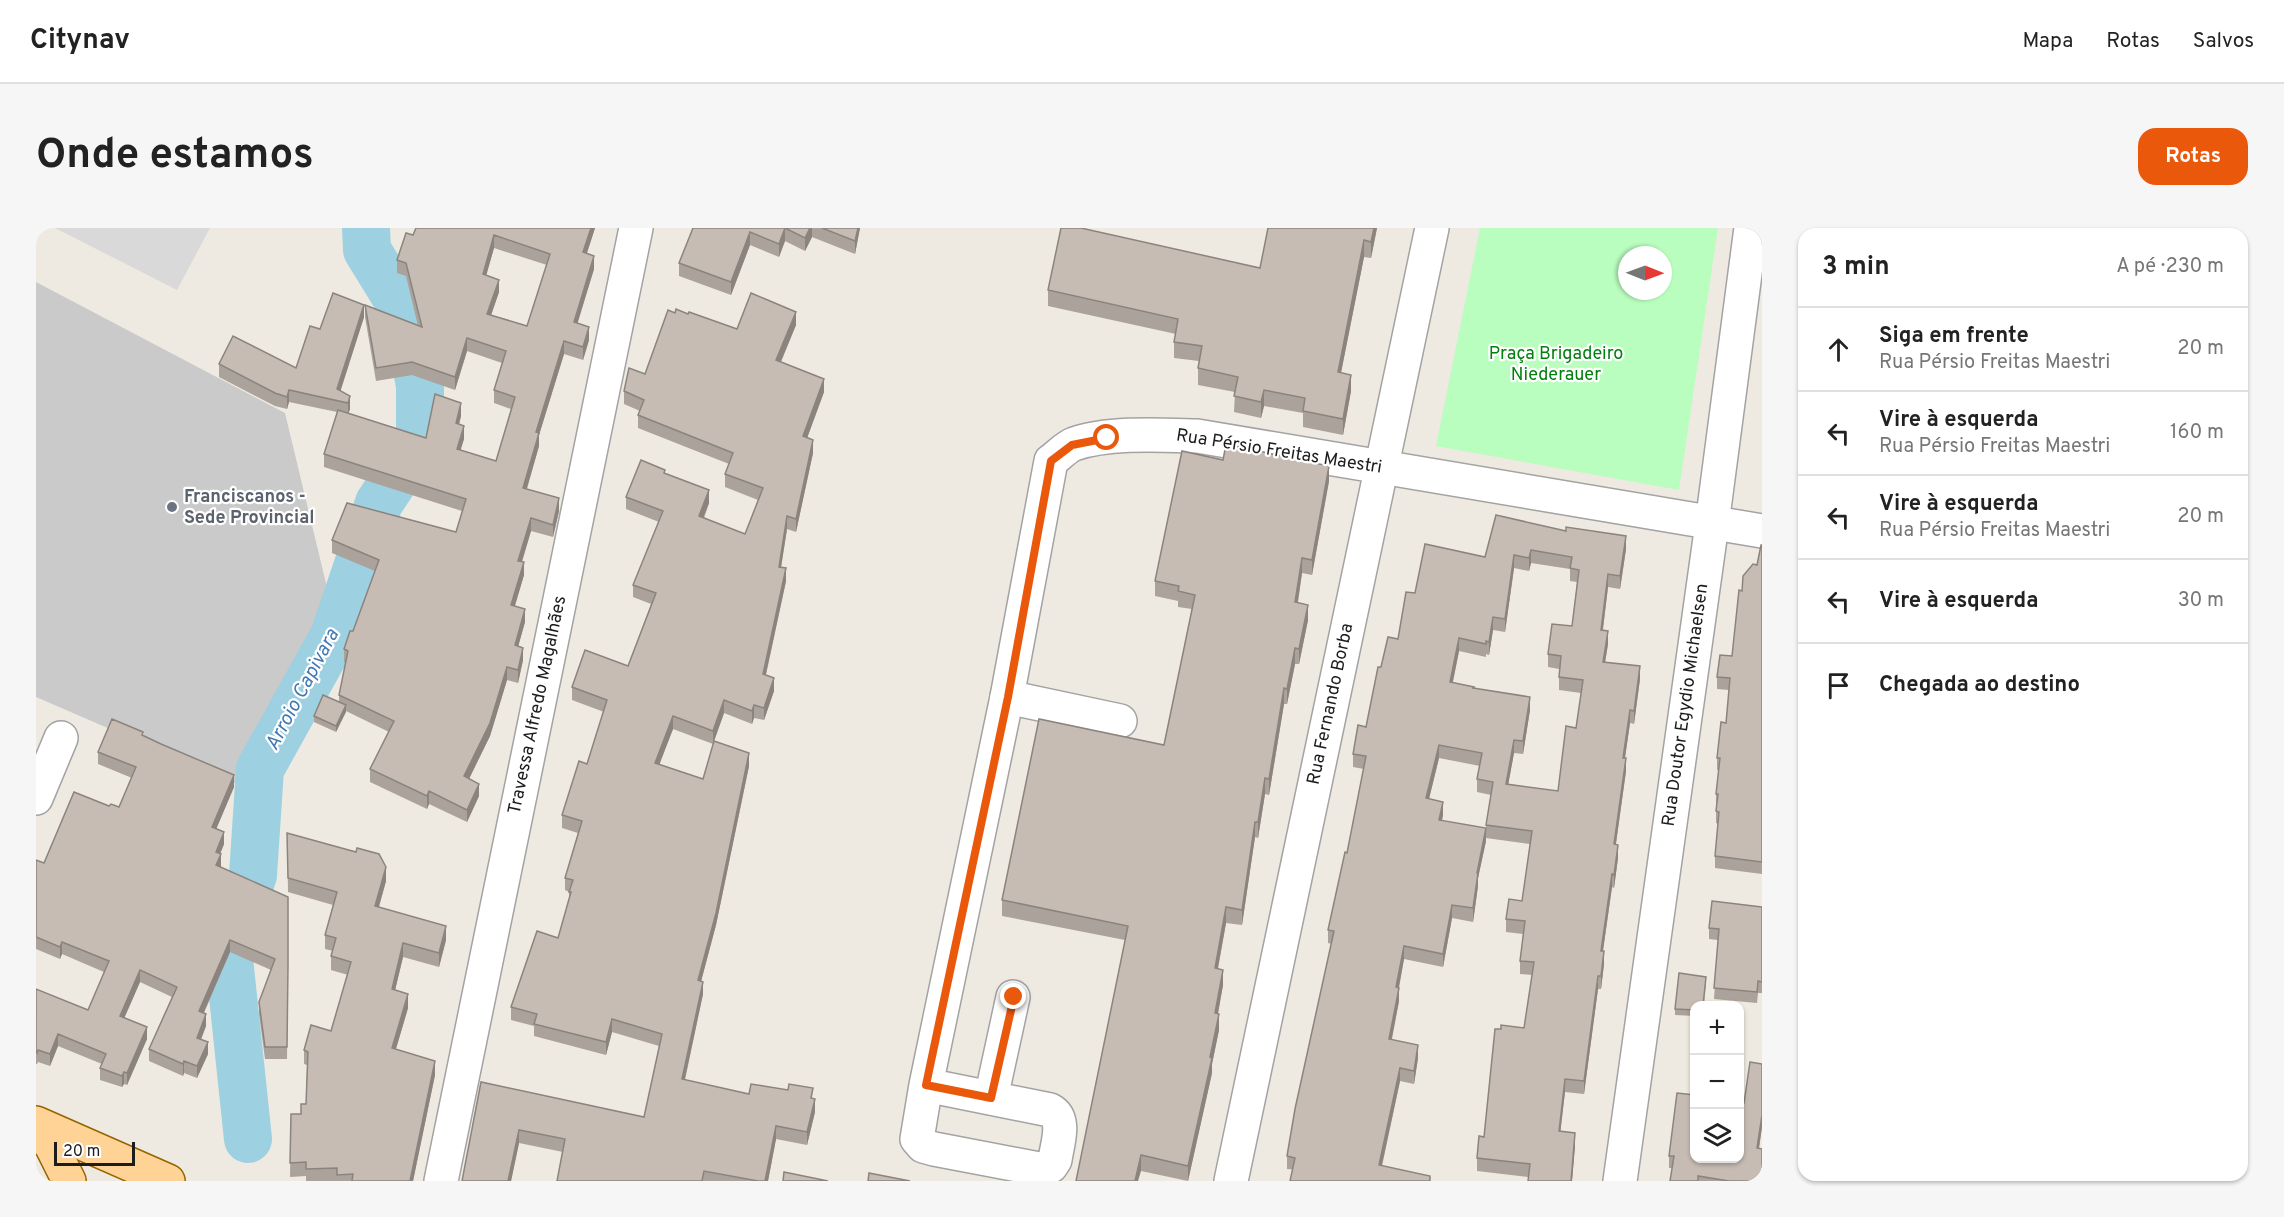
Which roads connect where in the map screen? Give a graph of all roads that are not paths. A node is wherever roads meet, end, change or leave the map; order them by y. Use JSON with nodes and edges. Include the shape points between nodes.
{"nodes":[{"id":1,"x":636,"y":228,"type":"edge"},
{"id":2,"x":1432,"y":228,"type":"edge"},
{"id":3,"x":1751,"y":228,"type":"edge"},
{"id":4,"x":1380,"y":468,"type":"junction"},
{"id":5,"x":1712,"y":524,"type":"junction"},
{"id":6,"x":1762,"y":531,"type":"edge"},
{"id":7,"x":1008,"y":697,"type":"junction"},
{"id":8,"x":1120,"y":721,"type":"dead end"},
{"id":9,"x":61,"y":738,"type":"dead end"},
{"id":10,"x":36,"y":798,"type":"edge"},
{"id":11,"x":1014,"y":997,"type":"dead end"},
{"id":12,"x":926,"y":1085,"type":"junction"},
{"id":13,"x":991,"y":1098,"type":"junction"},
{"id":14,"x":36,"y":1123,"type":"edge"},
{"id":15,"x":36,"y":1130,"type":"edge"},
{"id":16,"x":69,"y":1181,"type":"edge"},
{"id":17,"x":168,"y":1181,"type":"edge"},
{"id":18,"x":441,"y":1181,"type":"edge"},
{"id":19,"x":1231,"y":1181,"type":"edge"},
{"id":20,"x":1620,"y":1181,"type":"edge"}],
"edges":[{"from":1,"to":18,"type":"street","name":"Travessa Alfredo Magalhães"},
{"from":2,"to":4,"type":"street","name":"Rua Fernando Borba"},
{"from":3,"to":5,"type":"street","name":"Rua Doutor Egydio Michaelsen"},
{"from":4,"to":5,"type":"street","name":"Rua Pérsio Freitas Maestri"},
{"from":4,"to":7,"type":"street","name":"Rua Pérsio Freitas Maestri","via":[[1197,436],[1107,438],[1072,445],[1051,461]]},
{"from":4,"to":19,"type":"street","name":"Rua Fernando Borba"},
{"from":5,"to":6,"type":"street","name":"Rua Pérsio Freitas Maestri"},
{"from":5,"to":20,"type":"street","name":"Rua Doutor Egydio Michaelsen"},
{"from":7,"to":8,"type":"street"},
{"from":7,"to":12,"type":"street","name":"Rua Pérsio Freitas Maestri"},
{"from":9,"to":10,"type":"street"},
{"from":11,"to":13,"type":"street"},
{"from":12,"to":13,"type":"street","name":"Rua Pérsio Freitas Maestri"},
{"from":12,"to":13,"type":"street","name":"Rua Pérsio Freitas Maestri","via":[[917,1139],[923,1146],[1044,1170],[1052,1166],[1060,1120],[1056,1113]]},
{"from":14,"to":17,"type":"main road"},
{"from":15,"to":16,"type":"main road","via":[[51,1145]]}]}
